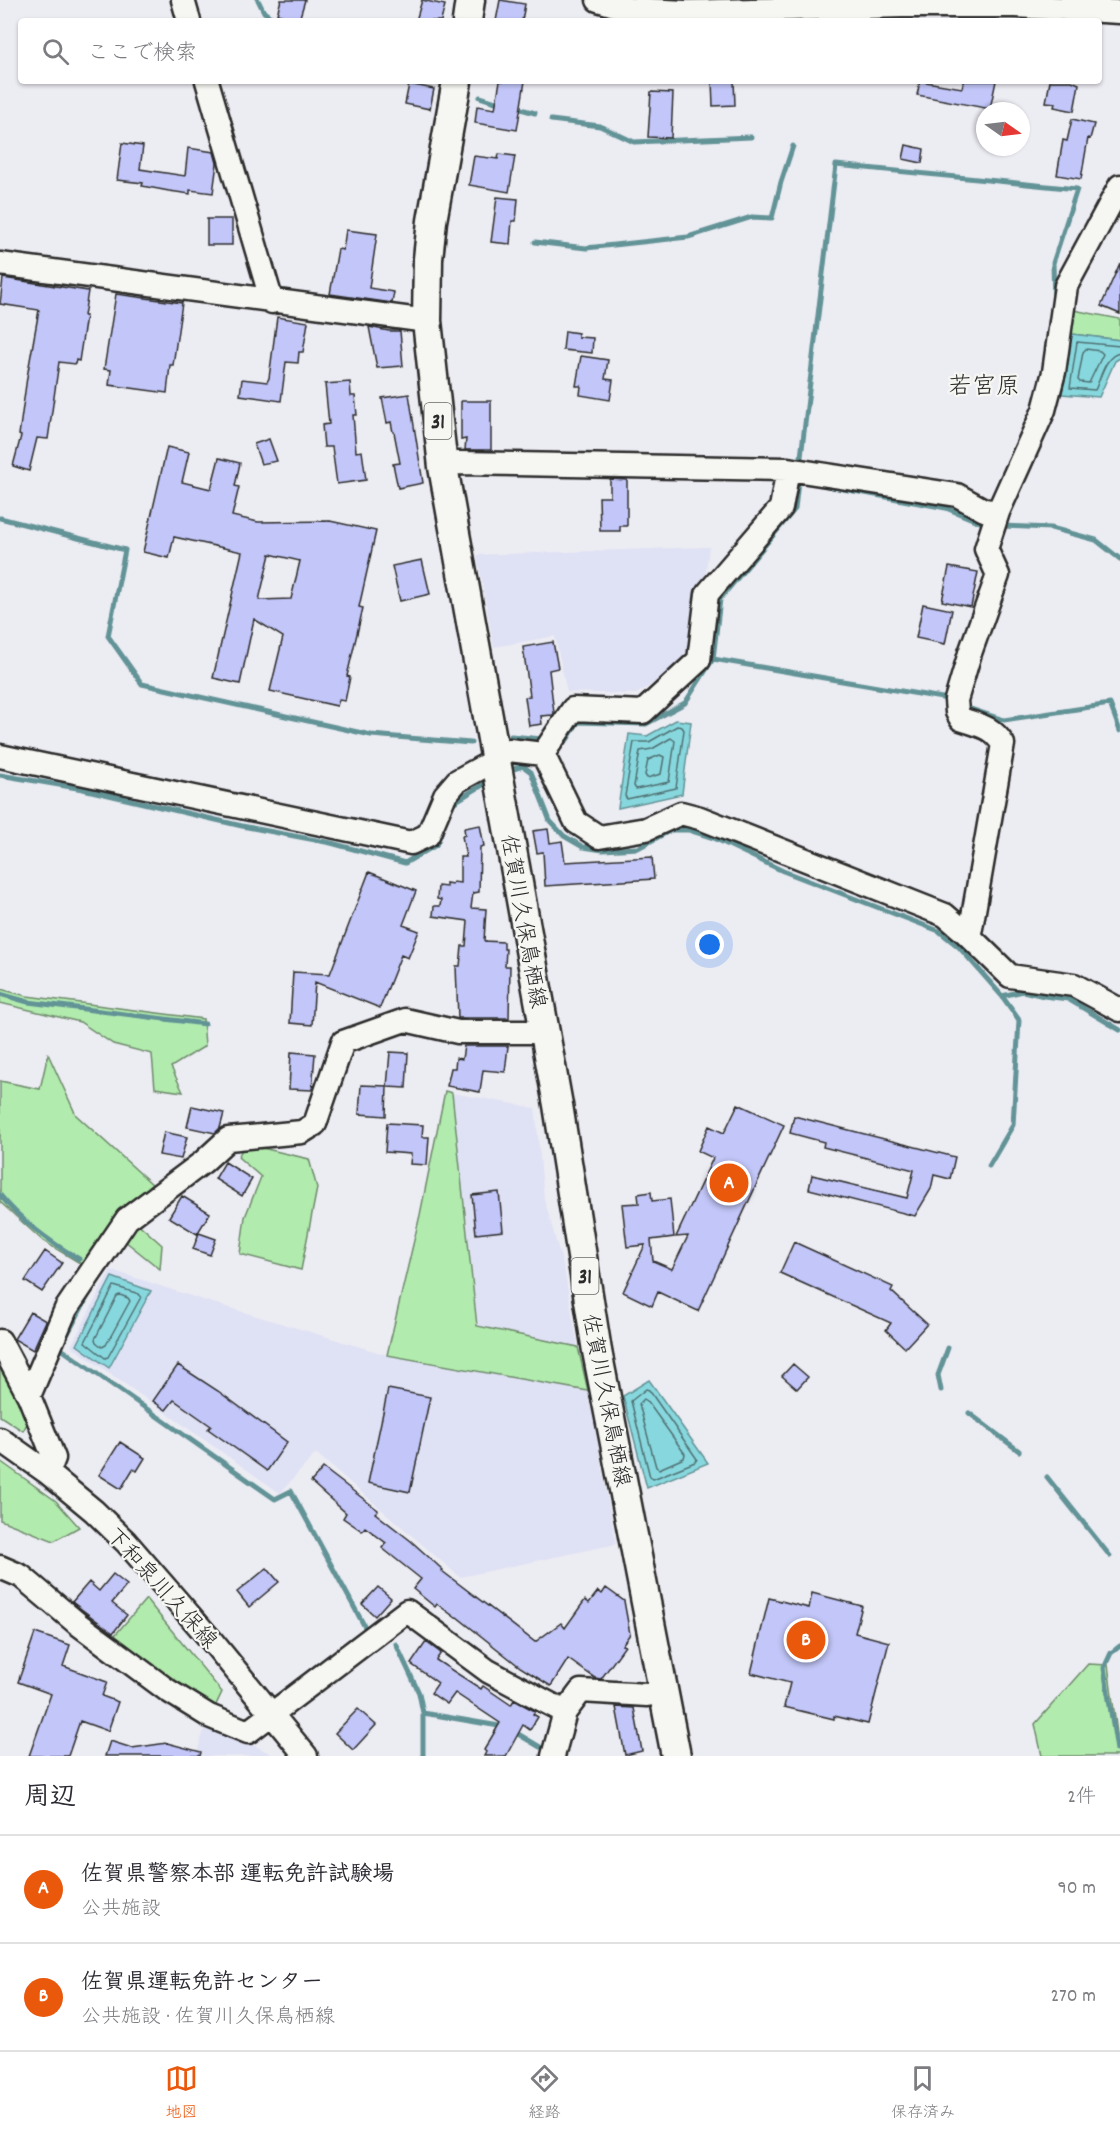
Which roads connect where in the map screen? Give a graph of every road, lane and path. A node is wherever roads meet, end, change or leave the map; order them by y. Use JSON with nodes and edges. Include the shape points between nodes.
{"nodes":[{"id":1,"x":183,"y":0,"type":"edge"},
{"id":2,"x":470,"y":0,"type":"edge"},
{"id":3,"x":598,"y":0,"type":"edge"},
{"id":4,"x":903,"y":3,"type":"edge"},
{"id":5,"x":1120,"y":12,"type":"edge"},
{"id":6,"x":188,"y":18,"type":"edge"},
{"id":7,"x":467,"y":18,"type":"edge"},
{"id":8,"x":208,"y":84,"type":"edge"},
{"id":9,"x":456,"y":84,"type":"edge"},
{"id":10,"x":1120,"y":186,"type":"edge"},
{"id":11,"x":0,"y":264,"type":"edge"},
{"id":12,"x":272,"y":302,"type":"junction"},
{"id":13,"x":427,"y":321,"type":"junction"},
{"id":14,"x":443,"y":467,"type":"junction"},
{"id":15,"x":788,"y":469,"type":"junction"},
{"id":16,"x":998,"y":512,"type":"junction"},
{"id":17,"x":543,"y":754,"type":"junction"},
{"id":18,"x":0,"y":756,"type":"edge"},
{"id":19,"x":497,"y":759,"type":"junction"},
{"id":20,"x":966,"y":933,"type":"junction"},
{"id":21,"x":1120,"y":1010,"type":"edge"},
{"id":22,"x":545,"y":1032,"type":"junction"},
{"id":23,"x":0,"y":1341,"type":"edge"},
{"id":24,"x":29,"y":1396,"type":"junction"},
{"id":25,"x":0,"y":1439,"type":"edge"},
{"id":26,"x":48,"y":1473,"type":"junction"},
{"id":27,"x":0,"y":1567,"type":"edge"},
{"id":28,"x":665,"y":1692,"type":"junction"},
{"id":29,"x":565,"y":1712,"type":"junction"},
{"id":30,"x":271,"y":1715,"type":"junction"},
{"id":31,"x":306,"y":1756,"type":"edge"},
{"id":32,"x":553,"y":1756,"type":"edge"},
{"id":33,"x":676,"y":1756,"type":"edge"}],
"edges":[{"from":1,"to":6,"type":"street"},
{"from":2,"to":7,"type":"main road"},
{"from":3,"to":4,"type":"street","via":[[628,9],[685,12]]},
{"from":4,"to":5,"type":"street"},
{"from":8,"to":12,"type":"street"},
{"from":9,"to":13,"type":"main road","number":"31","via":[[432,221]]},
{"from":10,"to":16,"type":"street","via":[[1066,286],[1054,372],[1044,410]]},
{"from":11,"to":12,"type":"street"},
{"from":12,"to":13,"type":"street"},
{"from":13,"to":14,"type":"main road","number":"31"},
{"from":14,"to":15,"type":"street","via":[[458,463]]},
{"from":14,"to":19,"type":"main road","number":"31"},
{"from":15,"to":16,"type":"street","via":[[957,495],[984,510]]},
{"from":15,"to":17,"type":"street","via":[[781,508],[707,594],[699,660],[643,712],[573,709]]},
{"from":16,"to":20,"type":"street","via":[[986,549],[998,576],[956,700],[962,719],[989,728],[1003,744],[971,928]]},
{"from":17,"to":19,"type":"street","via":[[509,750]]},
{"from":17,"to":20,"type":"street","via":[[576,822],[599,837],[646,829],[681,813],[945,915]]},
{"from":18,"to":19,"type":"street","via":[[411,843],[428,835],[445,795],[457,781]]},
{"from":19,"to":22,"type":"main road","name":"佐賀川久保鳥栖線","number":"31"},
{"from":20,"to":21,"type":"street","via":[[1010,976],[1074,985]]},
{"from":22,"to":24,"type":"street","via":[[458,1032],[405,1020],[343,1042],[315,1124],[302,1132],[228,1139],[127,1219],[66,1309]]},
{"from":22,"to":28,"type":"main road","name":"佐賀川久保鳥栖線","number":"31","via":[[597,1351]]},
{"from":23,"to":24,"type":"street"},
{"from":24,"to":26,"type":"street","via":[[54,1458]]},
{"from":25,"to":26,"type":"street","name":"下和泉川久保線"},
{"from":26,"to":30,"type":"street","name":"下和泉川久保線","via":[[126,1542]]},
{"from":27,"to":30,"type":"street","via":[[21,1576],[78,1624],[209,1716],[248,1732]]},
{"from":28,"to":29,"type":"street","via":[[581,1692]]},
{"from":28,"to":33,"type":"main road","name":"佐賀川久保鳥栖線","number":"31"},
{"from":29,"to":30,"type":"street","via":[[488,1671],[407,1611]]},
{"from":29,"to":32,"type":"street"},
{"from":30,"to":31,"type":"street","name":"下和泉川久保線"}]}
